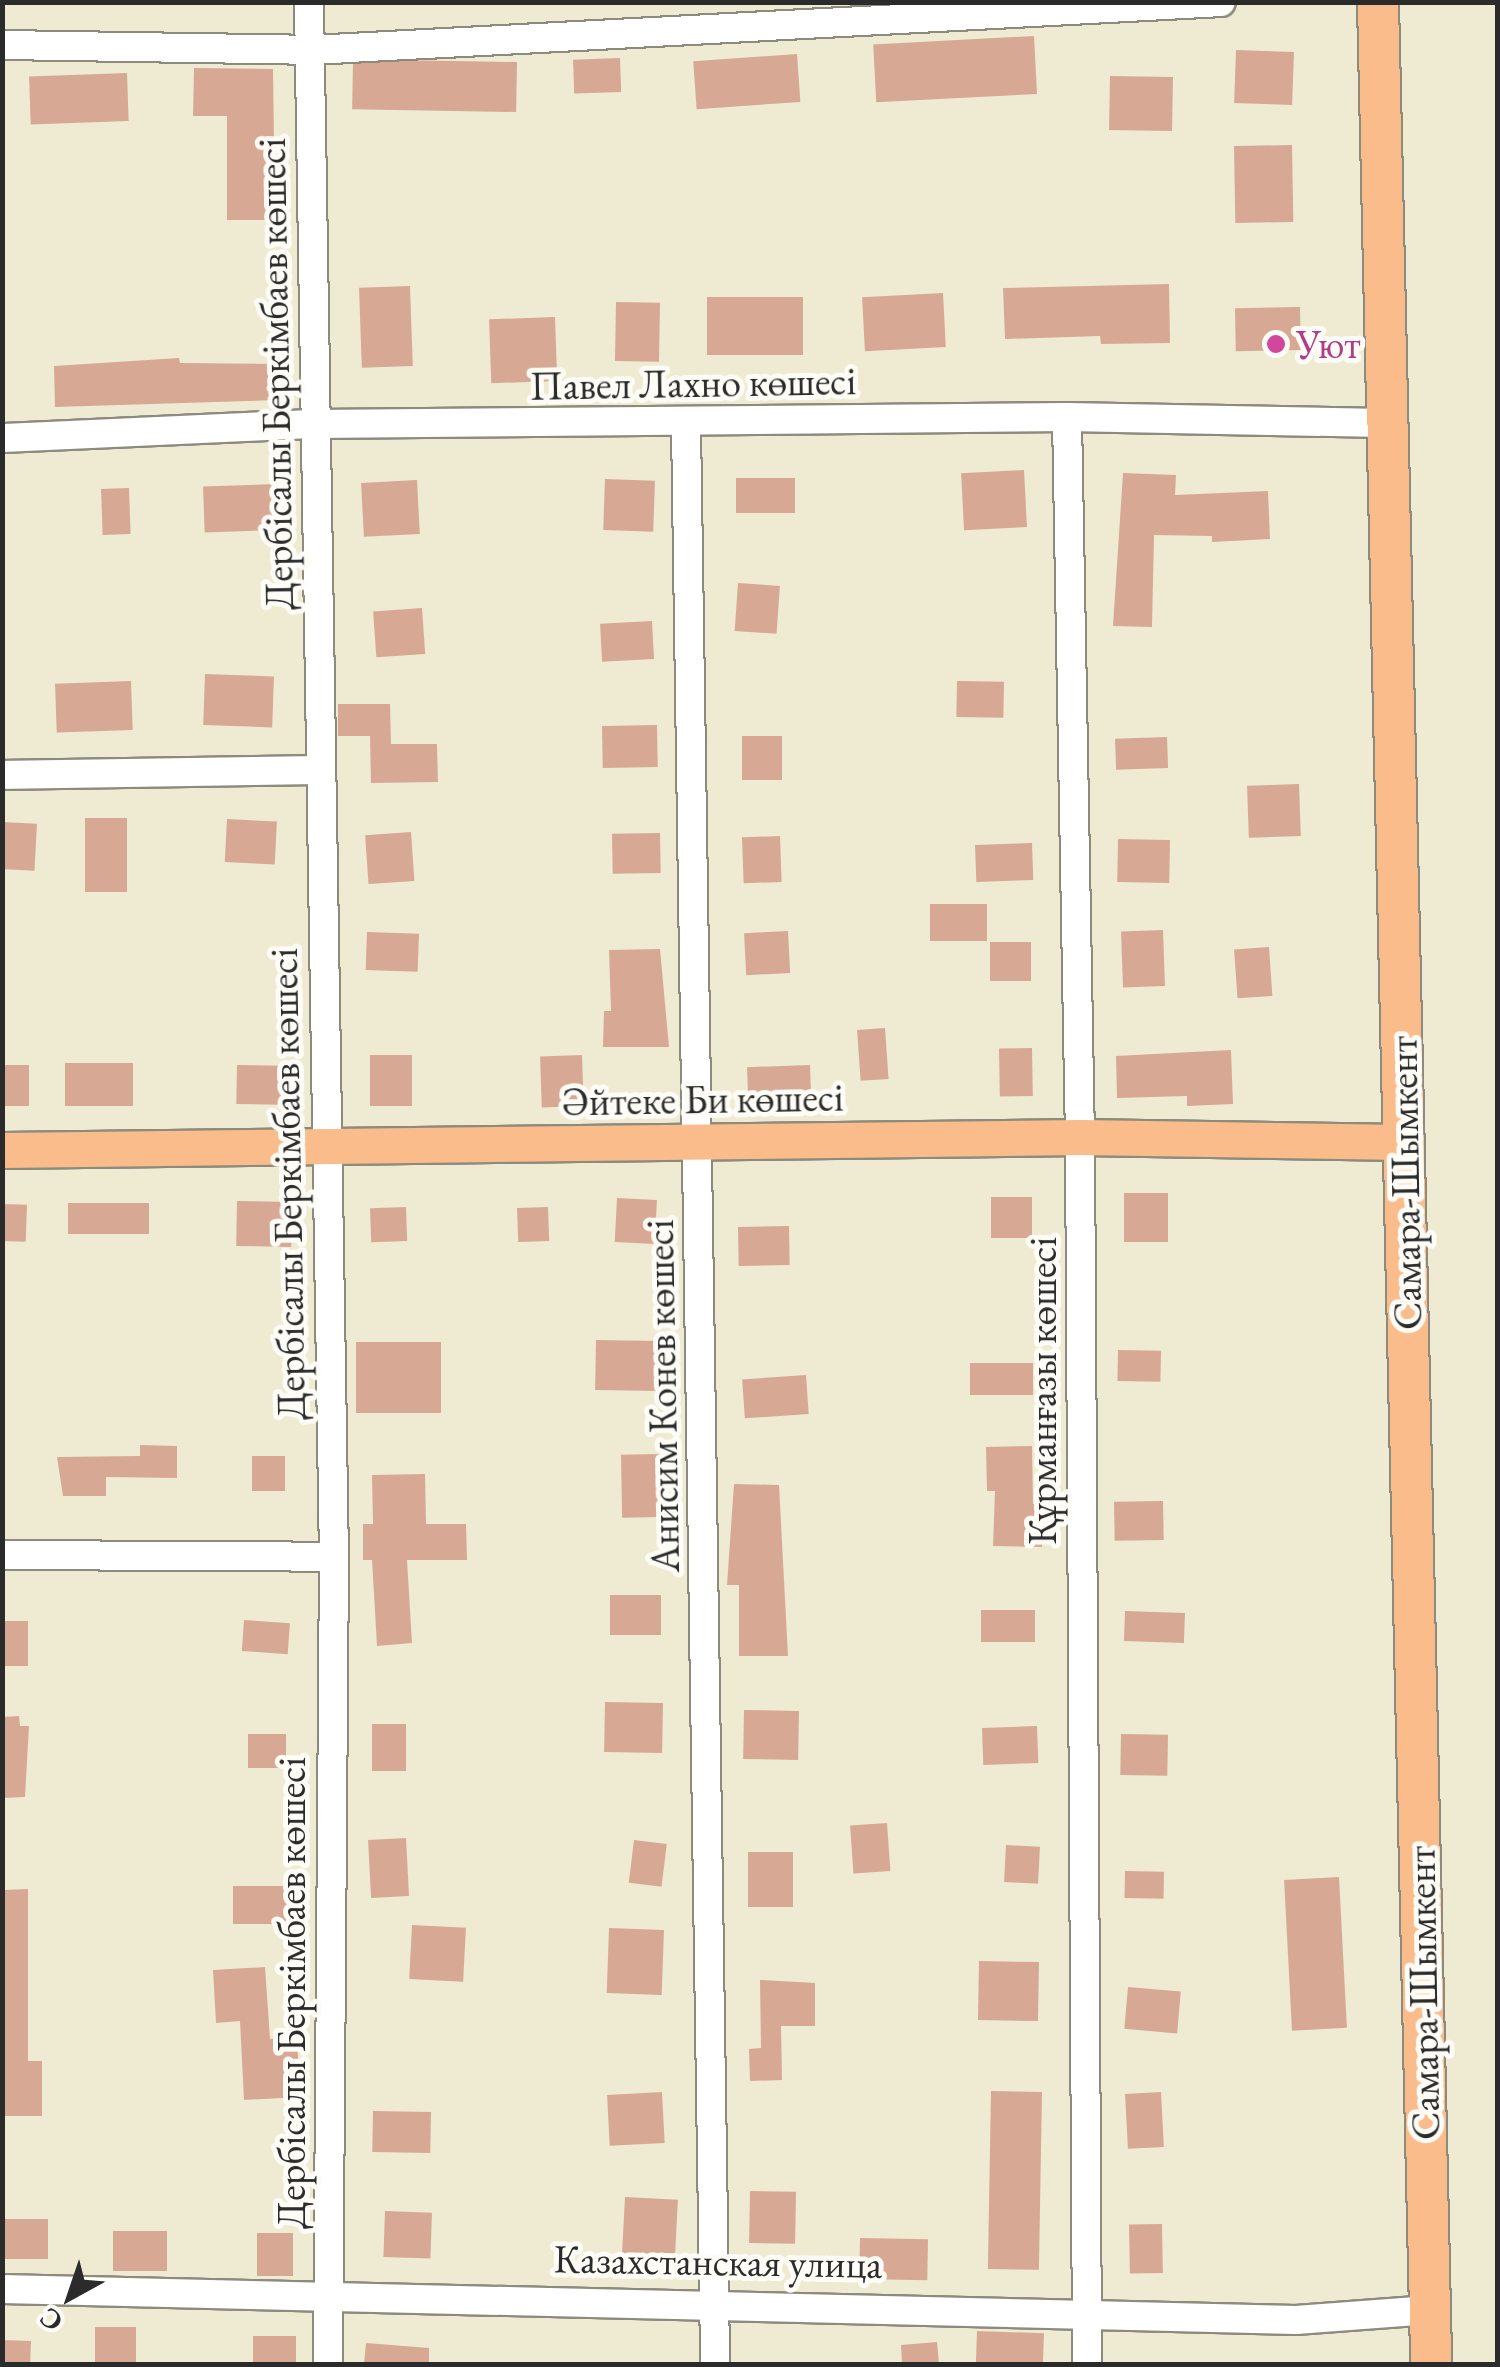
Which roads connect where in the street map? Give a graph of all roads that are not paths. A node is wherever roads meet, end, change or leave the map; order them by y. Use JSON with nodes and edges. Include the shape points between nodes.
{"nodes":[{"id":1,"x":309,"y":2,"type":"edge"},
{"id":2,"x":1220,"y":2,"type":"edge"},
{"id":3,"x":1378,"y":2,"type":"edge"},
{"id":4,"x":2,"y":45,"type":"edge"},
{"id":5,"x":312,"y":50,"type":"junction"},
{"id":6,"x":1067,"y":417,"type":"junction"},
{"id":7,"x":1385,"y":423,"type":"junction"},
{"id":8,"x":314,"y":424,"type":"junction"},
{"id":9,"x":686,"y":425,"type":"junction"},
{"id":10,"x":2,"y":438,"type":"edge"},
{"id":11,"x":320,"y":770,"type":"junction"},
{"id":12,"x":2,"y":774,"type":"edge"},
{"id":13,"x":1080,"y":1138,"type":"junction"},
{"id":14,"x":696,"y":1142,"type":"junction"},
{"id":15,"x":1404,"y":1142,"type":"junction"},
{"id":16,"x":327,"y":1146,"type":"junction"},
{"id":17,"x":2,"y":1150,"type":"edge"},
{"id":18,"x":2,"y":1555,"type":"edge"},
{"id":19,"x":334,"y":1557,"type":"junction"},
{"id":20,"x":2,"y":2289,"type":"edge"},
{"id":21,"x":328,"y":2292,"type":"junction"},
{"id":22,"x":715,"y":2301,"type":"junction"},
{"id":23,"x":1086,"y":2310,"type":"junction"},
{"id":24,"x":1430,"y":2310,"type":"junction"},
{"id":25,"x":328,"y":2364,"type":"edge"},
{"id":26,"x":716,"y":2364,"type":"edge"},
{"id":27,"x":1087,"y":2364,"type":"edge"},
{"id":28,"x":1431,"y":2364,"type":"edge"}],
"edges":[{"from":1,"to":5,"type":"street","name":"Дербісалы Беркімбаев көшесі"},
{"from":2,"to":5,"type":"street"},
{"from":3,"to":7,"type":"highway","name":"Самара-Шымкент"},
{"from":4,"to":5,"type":"street"},
{"from":5,"to":8,"type":"street","name":"Дербісалы Беркімбаев көшесі"},
{"from":6,"to":7,"type":"street","name":"Павел Лахно көшесі"},
{"from":6,"to":9,"type":"street","name":"Павел Лахно көшесі"},
{"from":6,"to":13,"type":"street","name":"Құрманғазы көшесі"},
{"from":7,"to":15,"type":"highway","name":"Самара-Шымкент"},
{"from":8,"to":9,"type":"street","name":"Павел Лахно көшесі"},
{"from":8,"to":10,"type":"street","name":"Павел Лахно көшесі"},
{"from":8,"to":11,"type":"street","name":"Дербісалы Беркімбаев көшесі"},
{"from":9,"to":14,"type":"street","name":"Анисим Конев көшесі"},
{"from":11,"to":12,"type":"street"},
{"from":11,"to":16,"type":"street","name":"Дербісалы Беркімбаев көшесі"},
{"from":13,"to":14,"type":"main road","name":"Әйтеке Би көшесі"},
{"from":13,"to":15,"type":"main road","name":"Әйтеке Би көшесі"},
{"from":13,"to":23,"type":"street","name":"Құрманғазы көшесі"},
{"from":14,"to":16,"type":"main road","name":"Әйтеке Би көшесі"},
{"from":14,"to":22,"type":"street","name":"Анисим Конев көшесі"},
{"from":15,"to":24,"type":"highway","name":"Самара-Шымкент"},
{"from":16,"to":17,"type":"main road","name":"Әйтеке Би көшесі"},
{"from":16,"to":19,"type":"street","name":"Дербісалы Беркімбаев көшесі"},
{"from":18,"to":19,"type":"street"},
{"from":19,"to":21,"type":"street","name":"Дербісалы Беркімбаев көшесі"},
{"from":20,"to":21,"type":"street","name":"Казахстанская улица"},
{"from":21,"to":22,"type":"street","name":"Казахстанская улица"},
{"from":21,"to":25,"type":"street","name":"Дербісалы Беркімбаев көшесі"},
{"from":22,"to":23,"type":"street","name":"Казахстанская улица"},
{"from":22,"to":26,"type":"street","name":"Анисим Конев көшесі"},
{"from":23,"to":24,"type":"street","name":"Казахстанская улица","via":[[1296,2320]]},
{"from":23,"to":27,"type":"street","name":"Құрманғазы көшесі"},
{"from":24,"to":28,"type":"highway","name":"Самара-Шымкент"}]}
